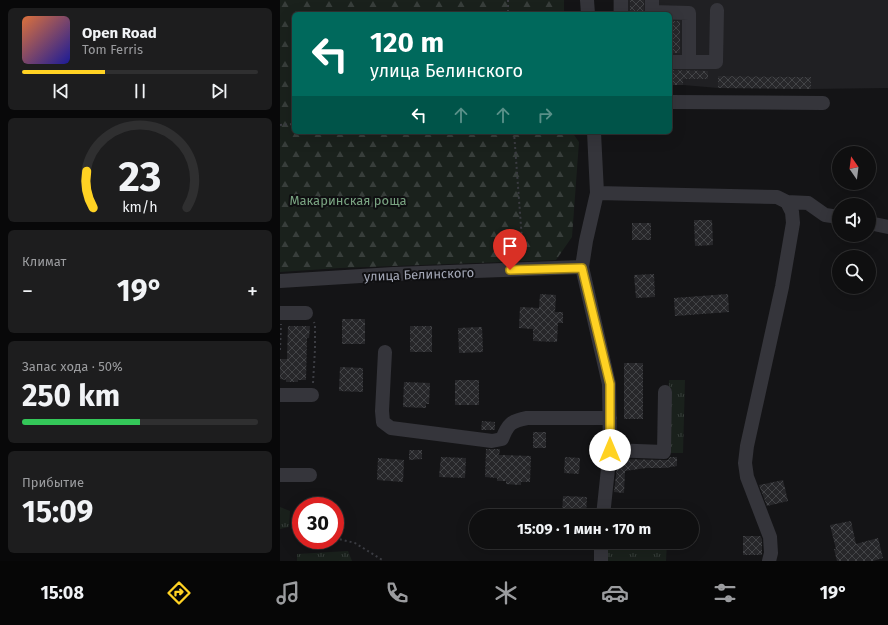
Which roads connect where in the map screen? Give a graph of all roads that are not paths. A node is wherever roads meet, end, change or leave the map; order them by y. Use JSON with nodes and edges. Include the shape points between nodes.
{"nodes":[{"id":1,"x":587,"y":0,"type":"edge"},
{"id":2,"x":621,"y":0,"type":"edge"},
{"id":3,"x":652,"y":0,"type":"edge"},
{"id":4,"x":716,"y":10,"type":"dead end"},
{"id":5,"x":588,"y":12,"type":"edge"},
{"id":6,"x":621,"y":12,"type":"edge"},
{"id":7,"x":652,"y":12,"type":"edge"},
{"id":8,"x":672,"y":13,"type":"edge"},
{"id":9,"x":672,"y":62,"type":"edge"},
{"id":10,"x":689,"y":62,"type":"junction"},
{"id":11,"x":672,"y":102,"type":"edge"},
{"id":12,"x":823,"y":103,"type":"dead end"},
{"id":13,"x":594,"y":134,"type":"edge"},
{"id":14,"x":597,"y":193,"type":"junction"},
{"id":15,"x":787,"y":202,"type":"junction"},
{"id":16,"x":832,"y":216,"type":"edge"},
{"id":17,"x":876,"y":224,"type":"edge"},
{"id":18,"x":888,"y":227,"type":"edge"},
{"id":19,"x":582,"y":268,"type":"junction"},
{"id":20,"x":280,"y":281,"type":"edge"},
{"id":21,"x":281,"y":313,"type":"edge"},
{"id":22,"x":306,"y":313,"type":"road end"},
{"id":23,"x":385,"y":352,"type":"dead end"},
{"id":24,"x":665,"y":392,"type":"dead end"},
{"id":25,"x":280,"y":395,"type":"edge"},
{"id":26,"x":312,"y":395,"type":"road end"},
{"id":27,"x":610,"y":418,"type":"junction"},
{"id":28,"x":610,"y":450,"type":"junction"},
{"id":29,"x":280,"y":475,"type":"edge"},
{"id":30,"x":310,"y":476,"type":"dead end"},
{"id":31,"x":604,"y":509,"type":"edge"},
{"id":32,"x":601,"y":549,"type":"edge"},
{"id":33,"x":602,"y":561,"type":"edge"},
{"id":34,"x":769,"y":561,"type":"edge"}],
"edges":[{"from":1,"to":5,"type":"street"},
{"from":2,"to":6,"type":"street"},
{"from":3,"to":7,"type":"street"},
{"from":4,"to":10,"type":"street","via":[[716,62]]},
{"from":8,"to":10,"type":"street","via":[[689,13]]},
{"from":9,"to":10,"type":"street"},
{"from":11,"to":12,"type":"street"},
{"from":13,"to":14,"type":"street"},
{"from":14,"to":15,"type":"street","via":[[778,197]]},
{"from":14,"to":19,"type":"street"},
{"from":15,"to":16,"type":"street","via":[[808,203],[825,215]]},
{"from":15,"to":34,"type":"street","via":[[792,212],[793,223],[745,463],[747,477],[770,537]]},
{"from":17,"to":18,"type":"street"},
{"from":19,"to":20,"type":"street","name":"улица Белинского","via":[[393,274]]},
{"from":19,"to":27,"type":"street","via":[[610,384]]},
{"from":21,"to":22,"type":"street"},
{"from":23,"to":27,"type":"street","via":[[382,411],[383,422],[391,428],[492,441],[502,439],[506,427],[516,420]]},
{"from":24,"to":28,"type":"street","via":[[664,452]]},
{"from":25,"to":26,"type":"street"},
{"from":27,"to":28,"type":"street"},
{"from":28,"to":31,"type":"street"},
{"from":29,"to":30,"type":"street"},
{"from":32,"to":33,"type":"street"}]}
